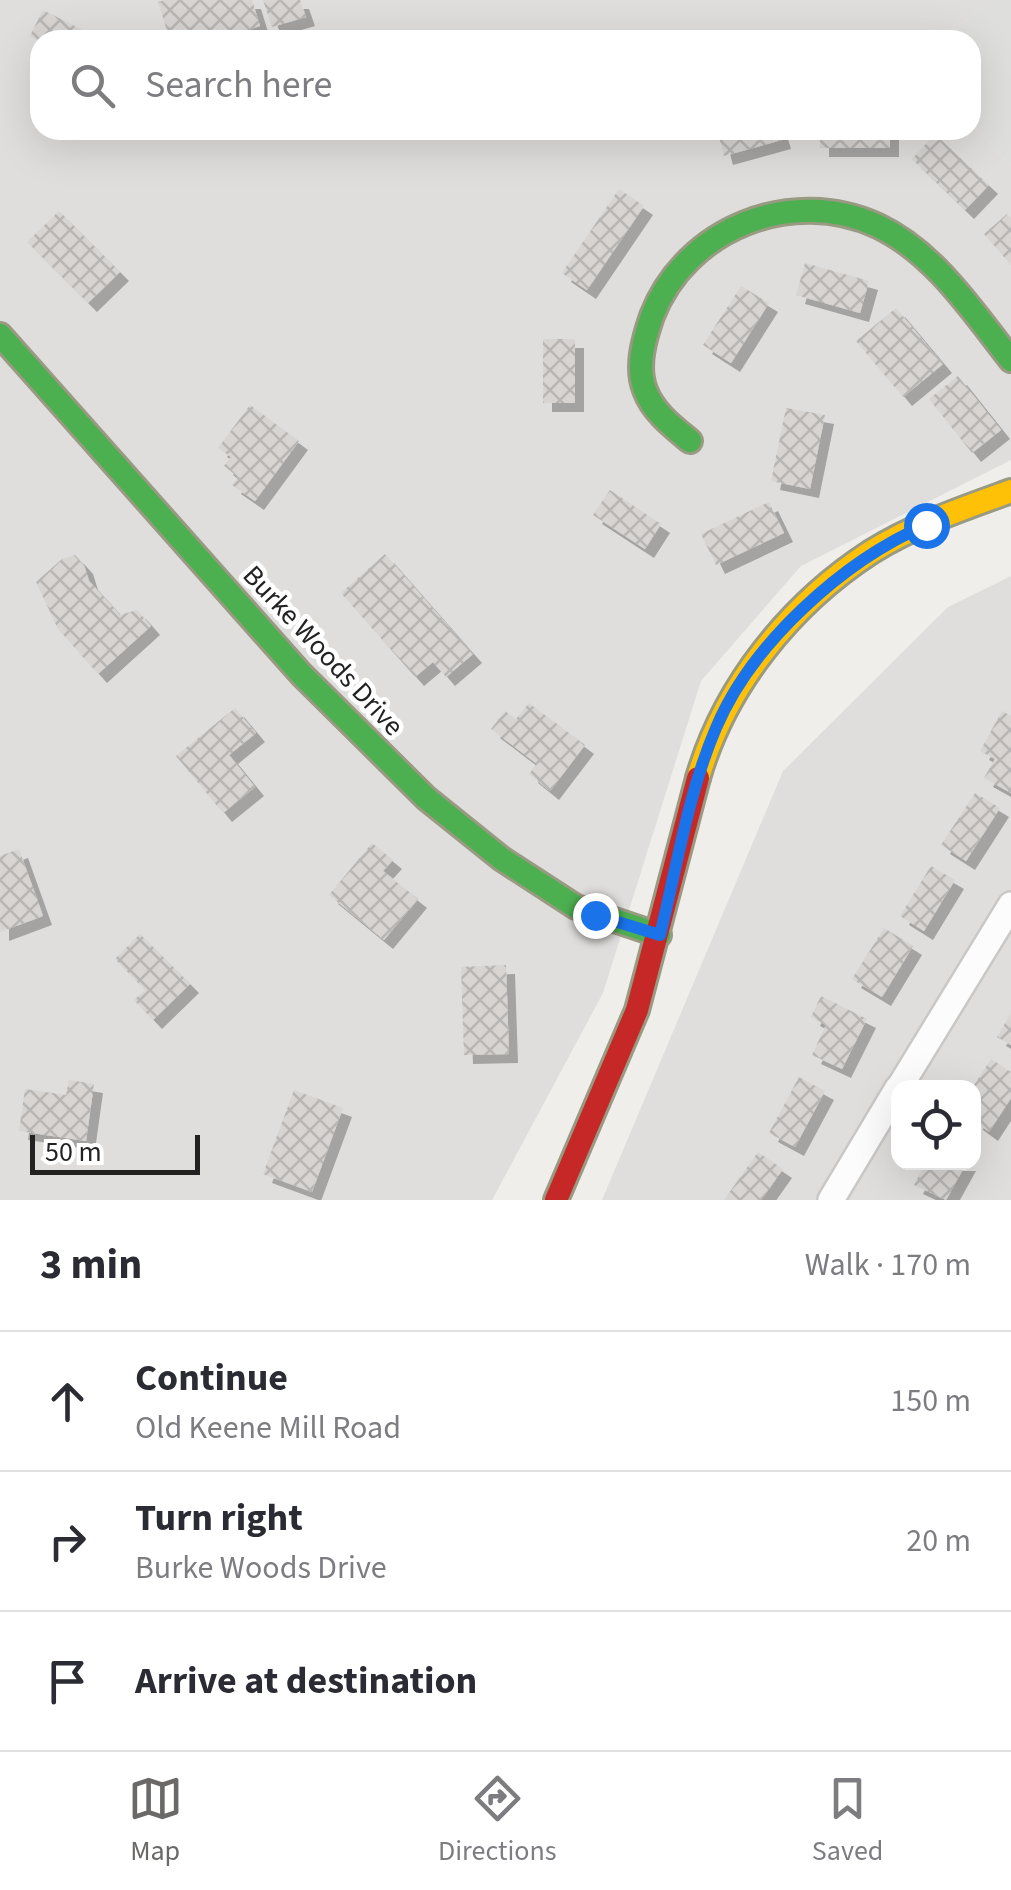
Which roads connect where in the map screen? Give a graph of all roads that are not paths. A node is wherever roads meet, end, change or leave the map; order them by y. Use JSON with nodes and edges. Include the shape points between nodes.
{"nodes":[{"id":1,"x":0,"y":335,"type":"edge"},
{"id":2,"x":1011,"y":360,"type":"edge"},
{"id":3,"x":690,"y":441,"type":"dead end"},
{"id":4,"x":1011,"y":491,"type":"edge"},
{"id":5,"x":1011,"y":905,"type":"edge"},
{"id":6,"x":660,"y":935,"type":"junction"},
{"id":7,"x":904,"y":1080,"type":"edge"},
{"id":8,"x":891,"y":1101,"type":"edge"},
{"id":9,"x":556,"y":1200,"type":"edge"},
{"id":10,"x":831,"y":1200,"type":"edge"}],
"edges":[{"from":1,"to":6,"type":"street","name":"Burke Woods Drive","via":[[302,674],[426,798],[576,907]]},
{"from":2,"to":3,"type":"street","via":[[921,256],[888,232],[818,210],[761,216],[709,241],[682,266],[650,320],[644,386]]},
{"from":4,"to":6,"type":"street","via":[[869,554],[768,648],[716,727]]},
{"from":5,"to":7,"type":"street"},
{"from":6,"to":9,"type":"street"},
{"from":8,"to":10,"type":"street"}]}
